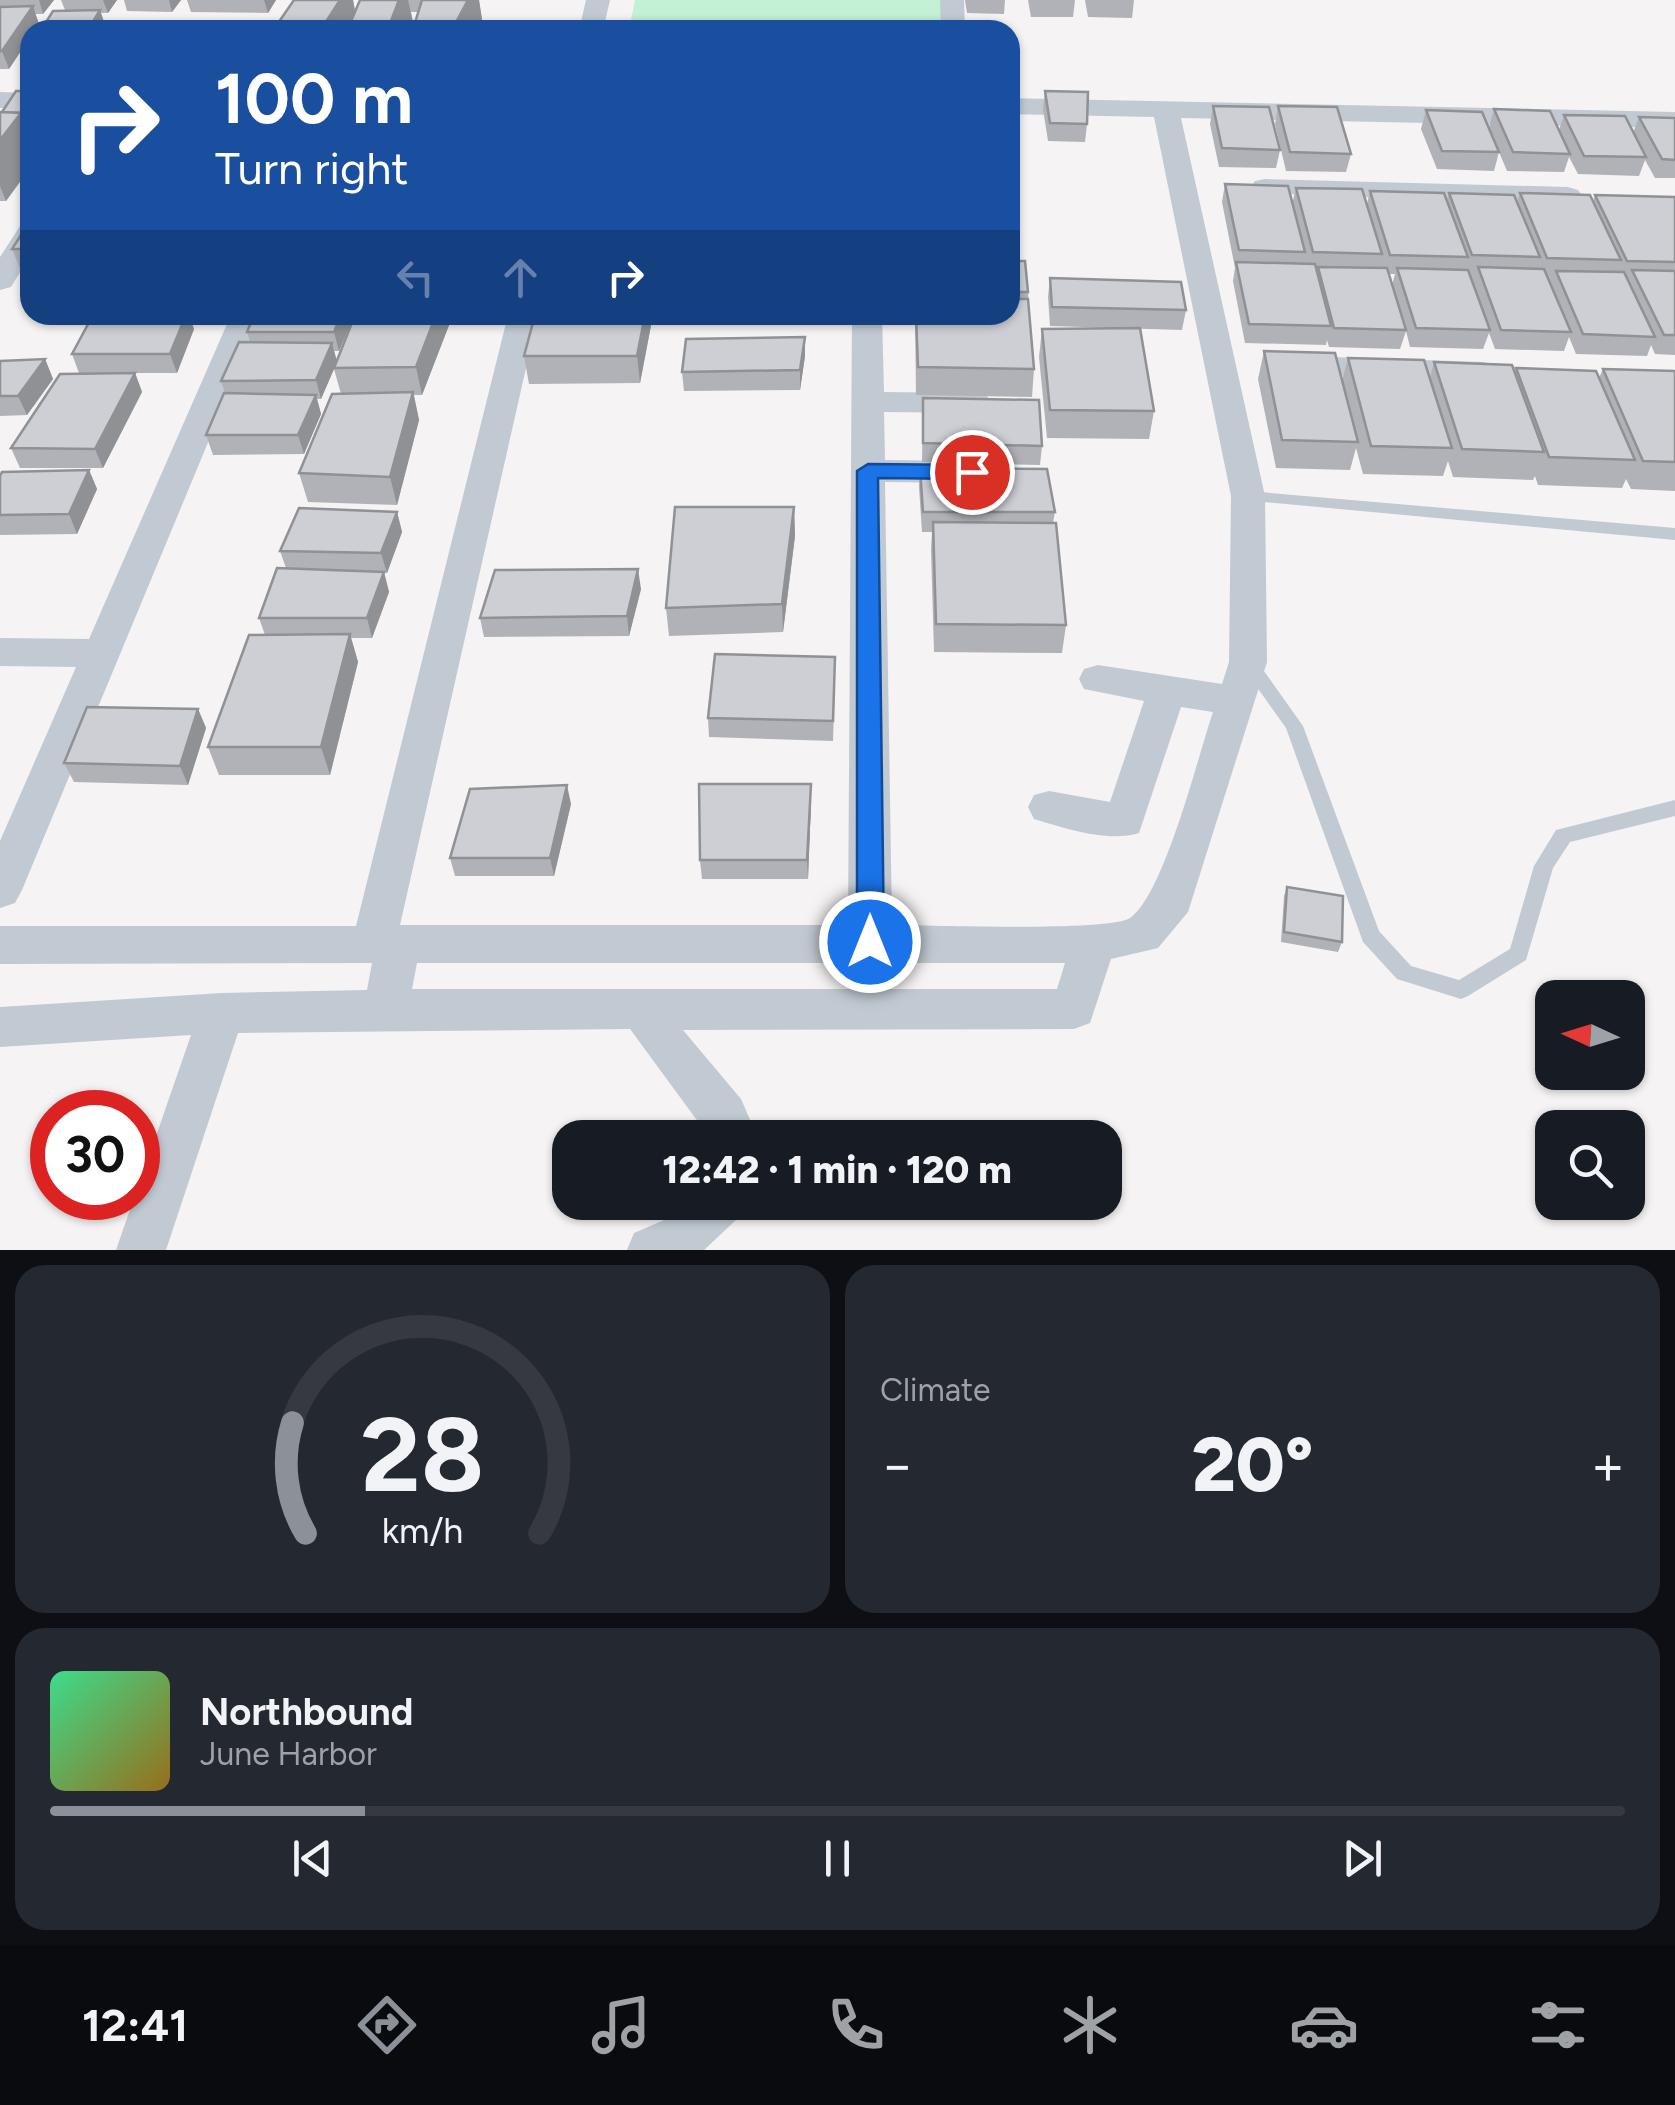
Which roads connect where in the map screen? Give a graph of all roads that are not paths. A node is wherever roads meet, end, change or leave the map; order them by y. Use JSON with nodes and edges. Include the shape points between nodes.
{"nodes":[{"id":1,"x":1020,"y":106,"type":"edge"},
{"id":2,"x":1165,"y":107,"type":"junction"},
{"id":3,"x":1675,"y":120,"type":"edge"},
{"id":4,"x":1264,"y":187,"type":"edge"},
{"id":5,"x":1597,"y":197,"type":"edge"},
{"id":6,"x":20,"y":248,"type":"edge"},
{"id":7,"x":0,"y":281,"type":"edge"},
{"id":8,"x":242,"y":325,"type":"edge"},
{"id":9,"x":521,"y":325,"type":"edge"},
{"id":10,"x":867,"y":325,"type":"edge"},
{"id":11,"x":1300,"y":366,"type":"edge"},
{"id":12,"x":1517,"y":374,"type":"edge"},
{"id":13,"x":868,"y":402,"type":"junction"},
{"id":14,"x":998,"y":404,"type":"edge"},
{"id":15,"x":868,"y":471,"type":"junction"},
{"id":16,"x":1008,"y":472,"type":"edge"},
{"id":17,"x":1248,"y":496,"type":"junction"},
{"id":18,"x":1675,"y":534,"type":"edge"},
{"id":19,"x":0,"y":652,"type":"edge"},
{"id":20,"x":102,"y":652,"type":"junction"},
{"id":21,"x":1248,"y":662,"type":"junction"},
{"id":22,"x":1098,"y":679,"type":"dead end"},
{"id":23,"x":1168,"y":688,"type":"junction"},
{"id":24,"x":1236,"y":701,"type":"junction"},
{"id":25,"x":1049,"y":807,"type":"dead end"},
{"id":26,"x":1675,"y":808,"type":"edge"},
{"id":27,"x":0,"y":890,"type":"edge"},
{"id":28,"x":870,"y":942,"type":"junction"},
{"id":29,"x":387,"y":943,"type":"junction"},
{"id":30,"x":1094,"y":944,"type":"junction"},
{"id":31,"x":0,"y":945,"type":"edge"},
{"id":32,"x":641,"y":1008,"type":"junction"},
{"id":33,"x":384,"y":1010,"type":"junction"},
{"id":34,"x":222,"y":1013,"type":"junction"},
{"id":35,"x":0,"y":1027,"type":"edge"},
{"id":36,"x":726,"y":1120,"type":"edge"},
{"id":37,"x":700,"y":1220,"type":"edge"},
{"id":38,"x":142,"y":1250,"type":"edge"},
{"id":39,"x":652,"y":1250,"type":"edge"}],
"edges":[{"from":1,"to":2,"type":"street"},
{"from":2,"to":3,"type":"street"},
{"from":2,"to":17,"type":"street"},
{"from":4,"to":5,"type":"street"},
{"from":6,"to":7,"type":"street"},
{"from":8,"to":20,"type":"street"},
{"from":9,"to":29,"type":"street"},
{"from":10,"to":13,"type":"street"},
{"from":11,"to":12,"type":"street"},
{"from":13,"to":14,"type":"street"},
{"from":13,"to":15,"type":"street"},
{"from":15,"to":16,"type":"street"},
{"from":15,"to":28,"type":"street"},
{"from":17,"to":18,"type":"lane"},
{"from":17,"to":21,"type":"street"},
{"from":19,"to":20,"type":"street"},
{"from":20,"to":27,"type":"street"},
{"from":21,"to":24,"type":"street"},
{"from":21,"to":26,"type":"lane","via":[[1294,726],[1370,936],[1404,973],[1461,990],[1519,954],[1544,866],[1562,836]]},
{"from":22,"to":23,"type":"street"},
{"from":23,"to":24,"type":"street"},
{"from":23,"to":25,"type":"street","via":[[1124,821]]},
{"from":24,"to":30,"type":"street","via":[[1173,899],[1142,935]]},
{"from":28,"to":29,"type":"street"},
{"from":28,"to":30,"type":"street"},
{"from":29,"to":31,"type":"street"},
{"from":29,"to":33,"type":"street"},
{"from":30,"to":32,"type":"street","via":[[1074,1009]]},
{"from":32,"to":33,"type":"street"},
{"from":32,"to":36,"type":"street"},
{"from":33,"to":34,"type":"street"},
{"from":34,"to":35,"type":"street"},
{"from":34,"to":38,"type":"street"},
{"from":37,"to":39,"type":"street"}]}
